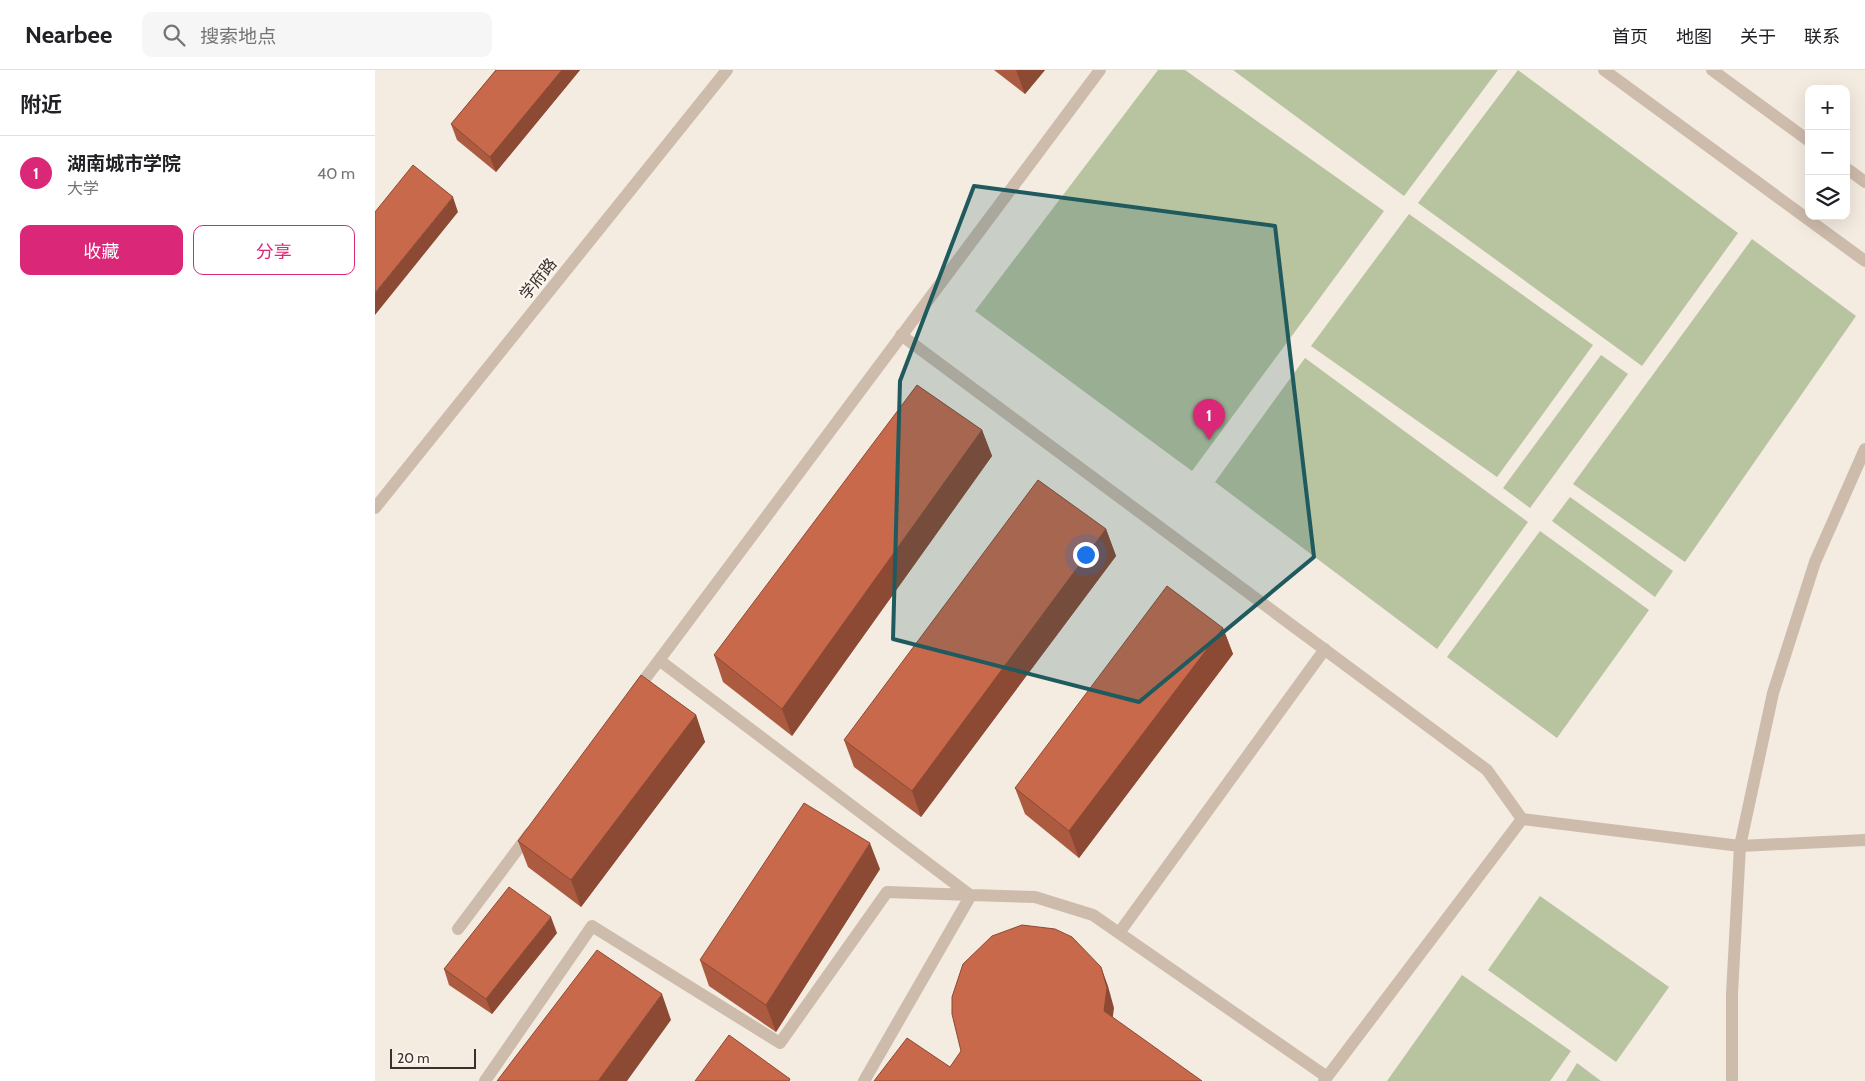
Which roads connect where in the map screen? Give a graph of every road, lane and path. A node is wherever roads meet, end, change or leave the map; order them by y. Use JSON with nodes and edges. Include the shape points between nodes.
{"nodes":[{"id":1,"x":727,"y":70,"type":"edge"},
{"id":2,"x":1100,"y":70,"type":"edge"},
{"id":3,"x":1604,"y":70,"type":"edge"},
{"id":4,"x":1712,"y":70,"type":"edge"},
{"id":5,"x":1805,"y":138,"type":"edge"},
{"id":6,"x":1850,"y":171,"type":"edge"},
{"id":7,"x":1865,"y":182,"type":"edge"},
{"id":8,"x":1865,"y":261,"type":"edge"},
{"id":9,"x":901,"y":336,"type":"junction"},
{"id":10,"x":1865,"y":449,"type":"edge"},
{"id":11,"x":375,"y":508,"type":"edge"},
{"id":12,"x":1325,"y":649,"type":"junction"},
{"id":13,"x":659,"y":660,"type":"junction"},
{"id":14,"x":629,"y":700,"type":"edge"},
{"id":15,"x":1522,"y":819,"type":"junction"},
{"id":16,"x":535,"y":826,"type":"edge"},
{"id":17,"x":1865,"y":840,"type":"edge"},
{"id":18,"x":1740,"y":846,"type":"junction"},
{"id":19,"x":971,"y":895,"type":"junction"},
{"id":20,"x":457,"y":929,"type":"dead end"},
{"id":21,"x":1119,"y":933,"type":"junction"},
{"id":22,"x":1325,"y":1079,"type":"edge"},
{"id":23,"x":485,"y":1081,"type":"edge"},
{"id":24,"x":864,"y":1081,"type":"edge"},
{"id":25,"x":1732,"y":1081,"type":"edge"}],
"edges":[{"from":1,"to":11,"type":"street","name":"学府路"},
{"from":2,"to":9,"type":"street"},
{"from":3,"to":8,"type":"street"},
{"from":4,"to":5,"type":"street"},
{"from":6,"to":7,"type":"street"},
{"from":9,"to":12,"type":"street"},
{"from":9,"to":13,"type":"street"},
{"from":10,"to":18,"type":"street","via":[[1815,562],[1773,693]]},
{"from":12,"to":15,"type":"street","via":[[1487,770]]},
{"from":12,"to":21,"type":"street"},
{"from":13,"to":14,"type":"street"},
{"from":13,"to":19,"type":"street"},
{"from":15,"to":18,"type":"street"},
{"from":15,"to":22,"type":"street"},
{"from":16,"to":20,"type":"street"},
{"from":17,"to":18,"type":"street"},
{"from":18,"to":25,"type":"street","via":[[1732,994]]},
{"from":19,"to":21,"type":"street","via":[[1035,897],[1093,915]]},
{"from":19,"to":23,"type":"street","via":[[887,892],[780,1043],[592,926]]},
{"from":19,"to":24,"type":"street"},
{"from":21,"to":22,"type":"street"}]}
